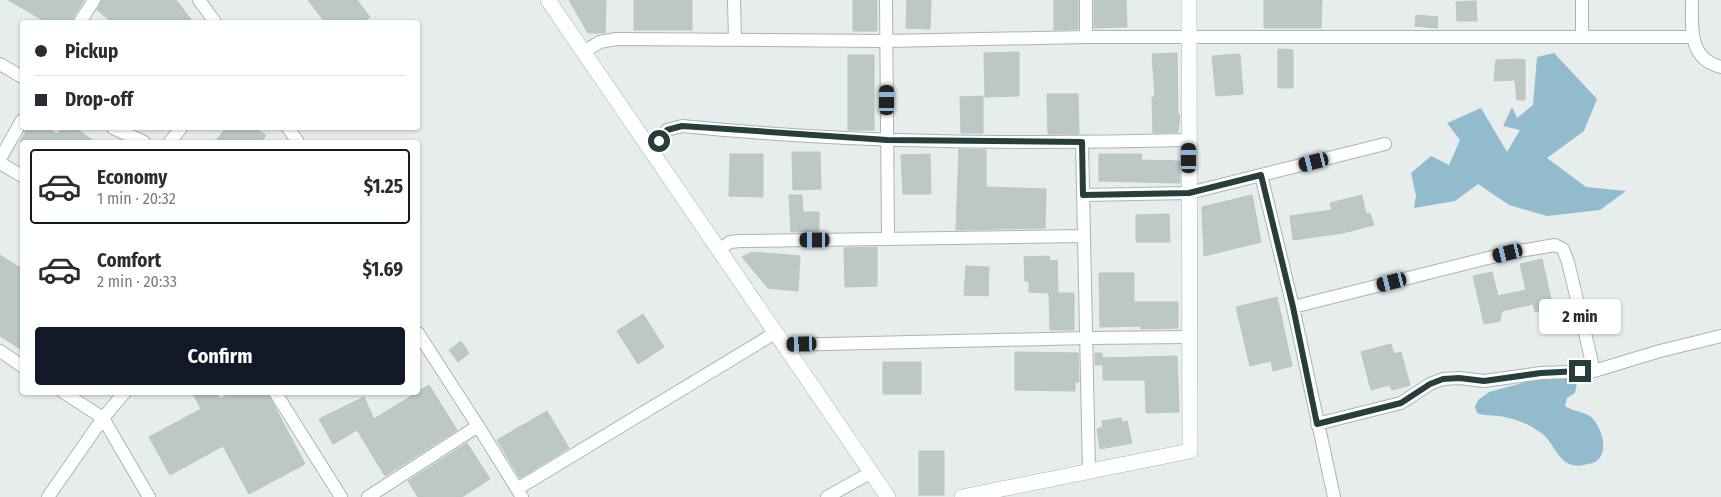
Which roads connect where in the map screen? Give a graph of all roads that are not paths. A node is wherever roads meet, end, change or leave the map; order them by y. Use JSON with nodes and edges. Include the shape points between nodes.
{"nodes":[{"id":1,"x":94,"y":0,"type":"edge"},
{"id":2,"x":199,"y":0,"type":"edge"},
{"id":3,"x":548,"y":0,"type":"edge"},
{"id":4,"x":734,"y":0,"type":"edge"},
{"id":5,"x":886,"y":0,"type":"edge"},
{"id":6,"x":1086,"y":0,"type":"edge"},
{"id":7,"x":1189,"y":0,"type":"edge"},
{"id":8,"x":1582,"y":0,"type":"edge"},
{"id":9,"x":1692,"y":0,"type":"edge"},
{"id":10,"x":81,"y":20,"type":"edge"},
{"id":11,"x":214,"y":20,"type":"edge"},
{"id":12,"x":1086,"y":37,"type":"junction"},
{"id":13,"x":1189,"y":37,"type":"junction"},
{"id":14,"x":1582,"y":37,"type":"junction"},
{"id":15,"x":1692,"y":37,"type":"junction"},
{"id":16,"x":735,"y":40,"type":"junction"},
{"id":17,"x":886,"y":40,"type":"junction"},
{"id":18,"x":583,"y":52,"type":"junction"},
{"id":19,"x":0,"y":64,"type":"edge"},
{"id":20,"x":1721,"y":67,"type":"edge"},
{"id":21,"x":20,"y":76,"type":"edge"},
{"id":22,"x":20,"y":124,"type":"edge"},
{"id":23,"x":117,"y":130,"type":"edge"},
{"id":24,"x":179,"y":130,"type":"edge"},
{"id":25,"x":140,"y":140,"type":"edge"},
{"id":26,"x":172,"y":140,"type":"edge"},
{"id":27,"x":887,"y":140,"type":"junction"},
{"id":28,"x":1189,"y":140,"type":"junction"},
{"id":29,"x":1082,"y":142,"type":"junction"},
{"id":30,"x":1385,"y":144,"type":"dead end"},
{"id":31,"x":652,"y":152,"type":"junction"},
{"id":32,"x":0,"y":159,"type":"edge"},
{"id":33,"x":0,"y":163,"type":"edge"},
{"id":34,"x":20,"y":175,"type":"edge"},
{"id":35,"x":1261,"y":175,"type":"junction"},
{"id":36,"x":1189,"y":193,"type":"junction"},
{"id":37,"x":1083,"y":195,"type":"junction"},
{"id":38,"x":1084,"y":236,"type":"junction"},
{"id":39,"x":888,"y":239,"type":"junction"},
{"id":40,"x":719,"y":250,"type":"junction"},
{"id":41,"x":1293,"y":307,"type":"junction"},
{"id":42,"x":420,"y":336,"type":"edge"},
{"id":43,"x":1721,"y":336,"type":"edge"},
{"id":44,"x":1190,"y":337,"type":"junction"},
{"id":45,"x":1087,"y":338,"type":"junction"},
{"id":46,"x":779,"y":339,"type":"junction"},
{"id":47,"x":0,"y":351,"type":"edge"},
{"id":48,"x":20,"y":365,"type":"edge"},
{"id":49,"x":1594,"y":371,"type":"junction"},
{"id":50,"x":68,"y":395,"type":"edge"},
{"id":51,"x":122,"y":395,"type":"edge"},
{"id":52,"x":276,"y":395,"type":"edge"},
{"id":53,"x":103,"y":418,"type":"junction"},
{"id":54,"x":1317,"y":424,"type":"junction"},
{"id":55,"x":478,"y":426,"type":"junction"},
{"id":56,"x":1089,"y":471,"type":"junction"},
{"id":57,"x":870,"y":473,"type":"junction"},
{"id":58,"x":520,"y":493,"type":"edge"},
{"id":59,"x":48,"y":497,"type":"edge"},
{"id":60,"x":149,"y":497,"type":"edge"},
{"id":61,"x":341,"y":497,"type":"edge"},
{"id":62,"x":368,"y":497,"type":"edge"},
{"id":63,"x":828,"y":497,"type":"edge"},
{"id":64,"x":888,"y":497,"type":"edge"},
{"id":65,"x":962,"y":497,"type":"edge"},
{"id":66,"x":1334,"y":497,"type":"edge"}],
"edges":[{"from":1,"to":10,"type":"street"},
{"from":2,"to":11,"type":"street"},
{"from":3,"to":18,"type":"street"},
{"from":4,"to":16,"type":"street"},
{"from":5,"to":17,"type":"street"},
{"from":6,"to":12,"type":"street"},
{"from":7,"to":13,"type":"street"},
{"from":8,"to":14,"type":"street"},
{"from":9,"to":15,"type":"street"},
{"from":12,"to":13,"type":"street"},
{"from":12,"to":17,"type":"street"},
{"from":13,"to":14,"type":"street"},
{"from":13,"to":28,"type":"street"},
{"from":14,"to":15,"type":"street"},
{"from":15,"to":20,"type":"street","via":[[1700,56],[1710,65]]},
{"from":16,"to":17,"type":"street"},
{"from":16,"to":18,"type":"street","via":[[616,39],[600,42]]},
{"from":17,"to":27,"type":"street"},
{"from":18,"to":31,"type":"street"},
{"from":19,"to":21,"type":"street"},
{"from":22,"to":32,"type":"street"},
{"from":23,"to":25,"type":"street"},
{"from":24,"to":26,"type":"street"},
{"from":27,"to":29,"type":"street"},
{"from":27,"to":31,"type":"street","via":[[682,126],[667,130]]},
{"from":27,"to":39,"type":"street"},
{"from":28,"to":29,"type":"street"},
{"from":28,"to":36,"type":"street"},
{"from":29,"to":37,"type":"street"},
{"from":30,"to":35,"type":"street"},
{"from":31,"to":40,"type":"street"},
{"from":33,"to":34,"type":"street"},
{"from":35,"to":36,"type":"street"},
{"from":35,"to":41,"type":"street"},
{"from":36,"to":37,"type":"street"},
{"from":36,"to":44,"type":"street"},
{"from":37,"to":38,"type":"street"},
{"from":38,"to":39,"type":"street"},
{"from":38,"to":45,"type":"street"},
{"from":39,"to":40,"type":"street","via":[[741,241],[730,242]]},
{"from":40,"to":46,"type":"street"},
{"from":41,"to":49,"type":"street","via":[[1508,253],[1555,245],[1563,249],[1568,262]]},
{"from":41,"to":54,"type":"street"},
{"from":42,"to":55,"type":"street"},
{"from":43,"to":49,"type":"street"},
{"from":44,"to":45,"type":"street"},
{"from":44,"to":56,"type":"street","via":[[1190,451]]},
{"from":45,"to":46,"type":"street"},
{"from":45,"to":56,"type":"street"},
{"from":46,"to":57,"type":"street"},
{"from":46,"to":58,"type":"street"},
{"from":47,"to":48,"type":"street"},
{"from":49,"to":54,"type":"street","via":[[1541,373],[1484,381],[1443,379],[1401,403]]},
{"from":50,"to":53,"type":"street"},
{"from":51,"to":53,"type":"street"},
{"from":52,"to":61,"type":"street"},
{"from":53,"to":59,"type":"street"},
{"from":53,"to":60,"type":"street"},
{"from":54,"to":66,"type":"street"},
{"from":55,"to":58,"type":"street"},
{"from":55,"to":62,"type":"street"},
{"from":56,"to":65,"type":"street"},
{"from":57,"to":63,"type":"street"},
{"from":57,"to":64,"type":"street"}]}
